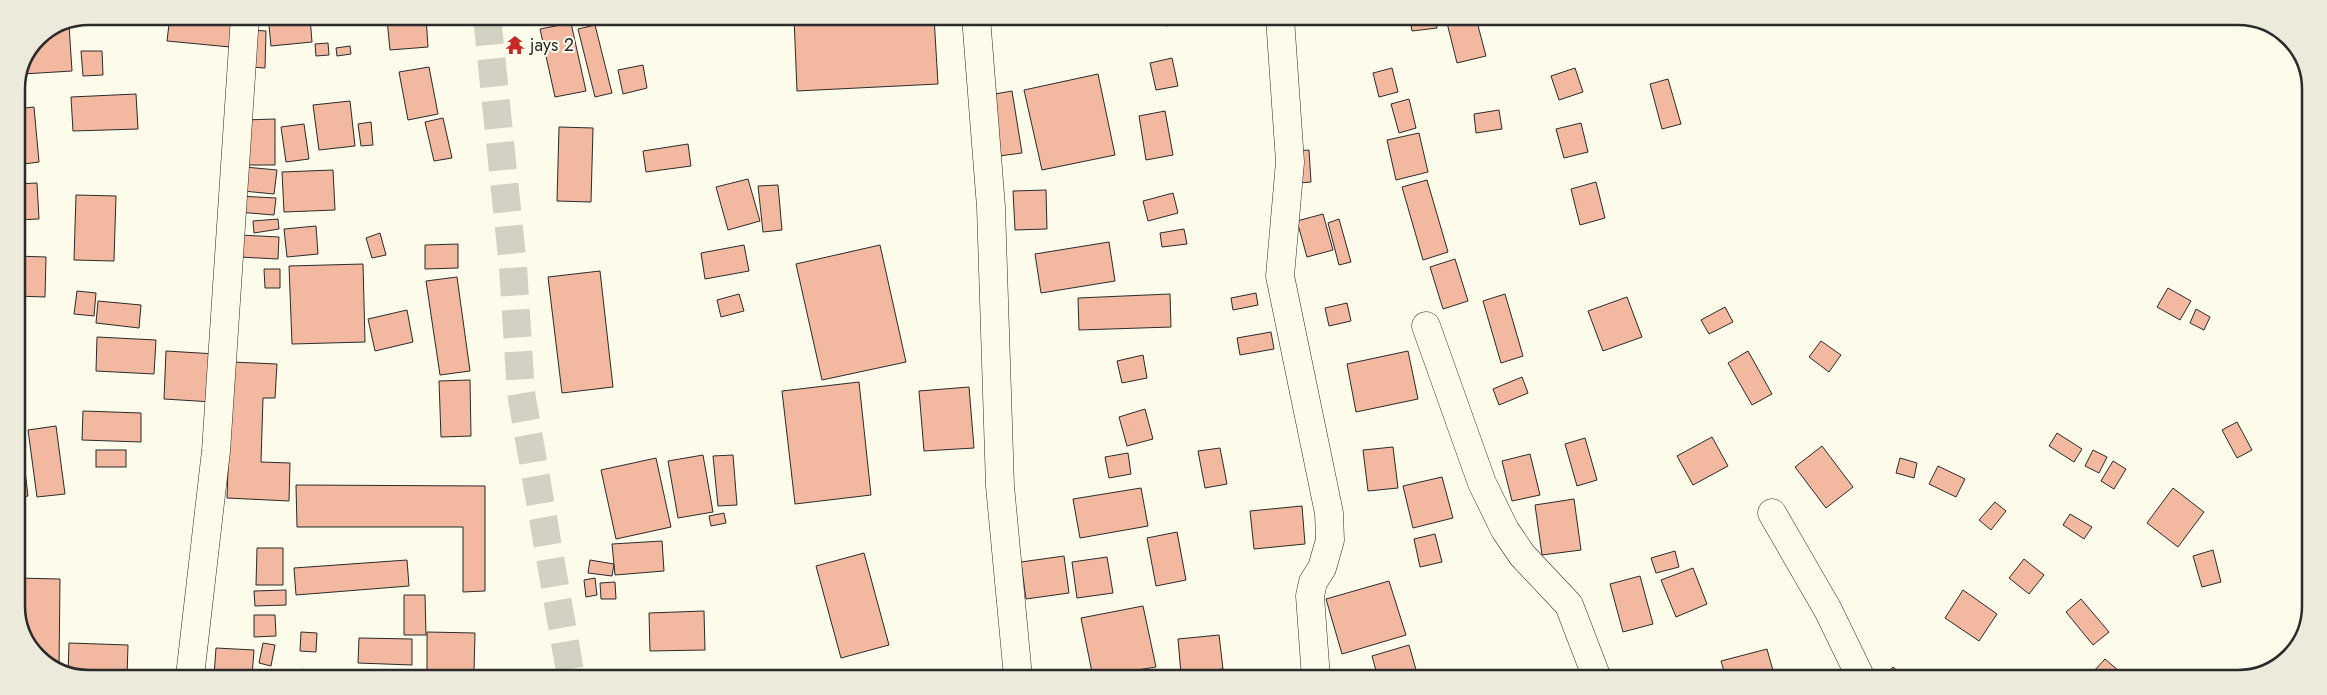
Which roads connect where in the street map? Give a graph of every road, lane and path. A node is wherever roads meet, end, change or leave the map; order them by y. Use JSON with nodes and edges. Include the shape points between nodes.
{"nodes":[{"id":1,"x":244,"y":25,"type":"edge"},
{"id":2,"x":977,"y":25,"type":"edge"},
{"id":3,"x":1280,"y":25,"type":"edge"},
{"id":4,"x":1426,"y":326,"type":"dead end"},
{"id":5,"x":1772,"y":512,"type":"dead end"},
{"id":6,"x":191,"y":670,"type":"edge"},
{"id":7,"x":1017,"y":670,"type":"edge"},
{"id":8,"x":1315,"y":670,"type":"edge"},
{"id":9,"x":1594,"y":670,"type":"edge"},
{"id":10,"x":1857,"y":670,"type":"edge"}],
"edges":[{"from":1,"to":6,"type":"street","via":[[216,451]]},
{"from":2,"to":7,"type":"street","via":[[991,207],[1000,486]]},
{"from":3,"to":8,"type":"street","via":[[1290,162],[1280,276],[1329,513],[1330,540],[1310,596]]},
{"from":4,"to":9,"type":"street","via":[[1482,483],[1505,530],[1522,555],[1569,605]]},
{"from":5,"to":10,"type":"street","via":[[1828,610]]}]}
